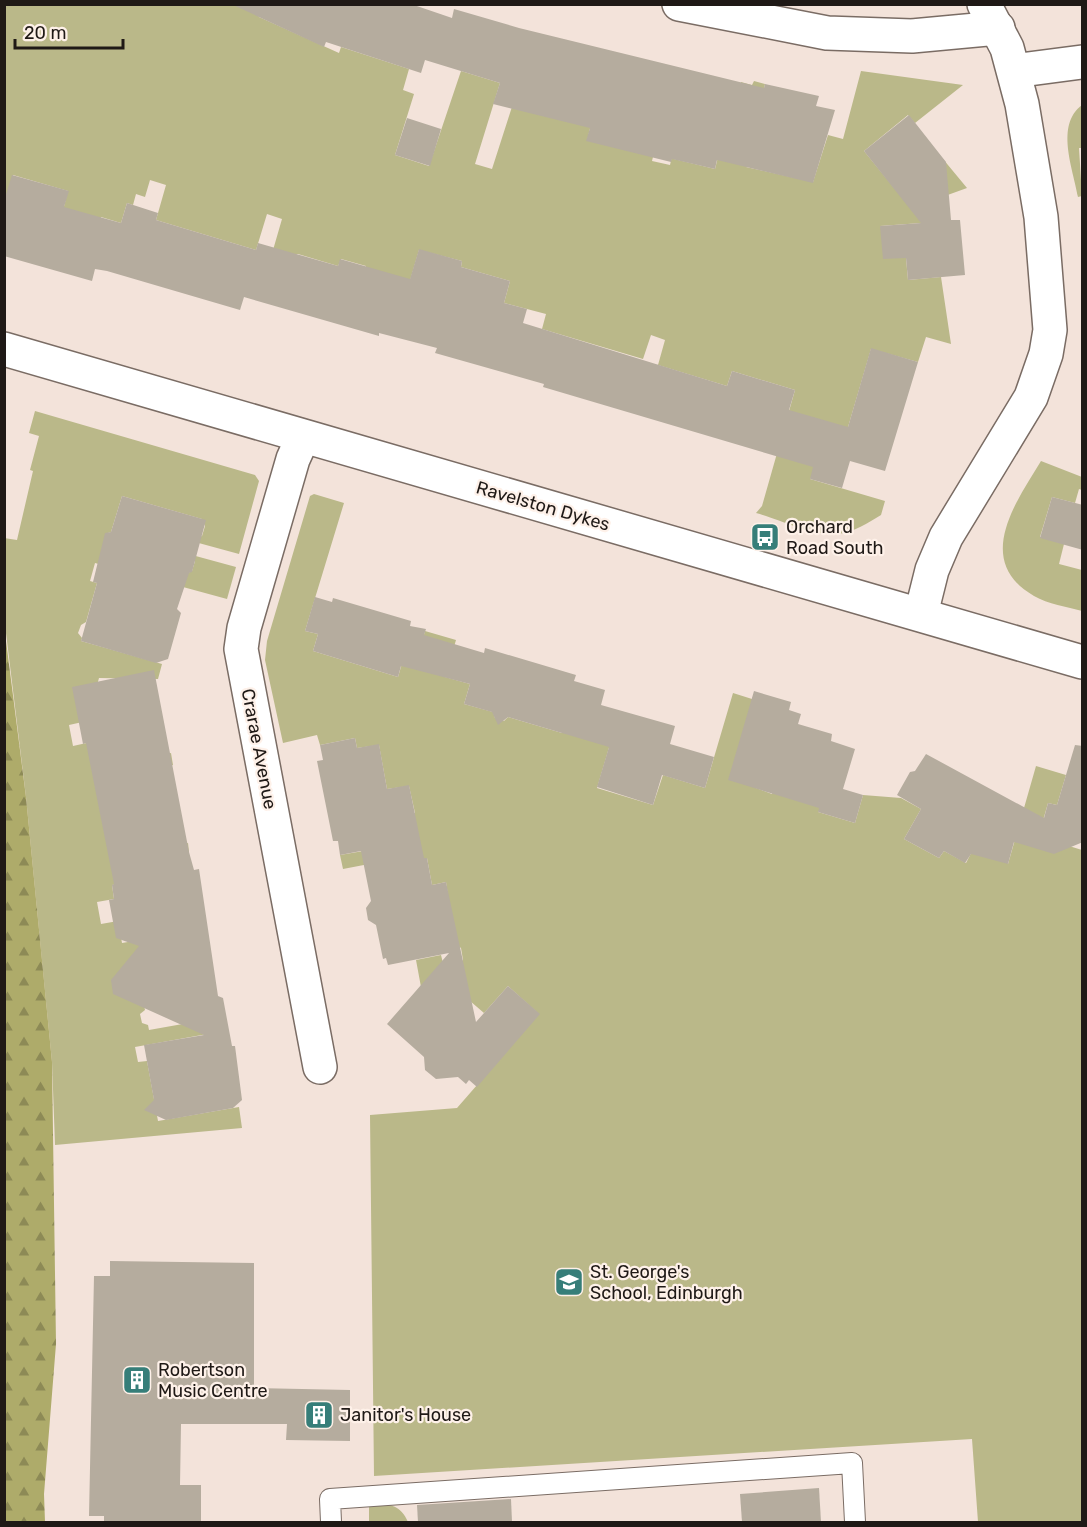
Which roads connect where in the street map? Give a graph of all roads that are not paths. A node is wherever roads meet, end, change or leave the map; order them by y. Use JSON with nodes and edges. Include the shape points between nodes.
{"nodes":[{"id":1,"x":679,"y":4,"type":"edge"},
{"id":2,"x":991,"y":16,"type":"edge"},
{"id":3,"x":1083,"y":62,"type":"edge"},
{"id":4,"x":1014,"y":71,"type":"junction"},
{"id":5,"x":4,"y":349,"type":"edge"},
{"id":6,"x":303,"y":437,"type":"junction"},
{"id":7,"x":921,"y":614,"type":"junction"},
{"id":8,"x":1083,"y":662,"type":"edge"},
{"id":9,"x":320,"y":1067,"type":"dead end"},
{"id":10,"x":331,"y":1522,"type":"edge"},
{"id":11,"x":855,"y":1522,"type":"edge"}],
"edges":[{"from":1,"to":2,"type":"street","via":[[827,33],[912,36]]},
{"from":2,"to":4,"type":"street"},
{"from":3,"to":4,"type":"street"},
{"from":4,"to":7,"type":"street","via":[[1041,216],[1050,298],[1046,354],[1024,412],[938,552]]},
{"from":5,"to":6,"type":"street","name":"Ravelston Dykes"},
{"from":6,"to":7,"type":"street","name":"Ravelston Dykes"},
{"from":6,"to":9,"type":"street","name":"Crarae Avenue","via":[[293,459],[241,649]]},
{"from":7,"to":8,"type":"street","name":"Ravelston Dykes"},
{"from":10,"to":11,"type":"lane","via":[[330,1499],[852,1463]]}]}
